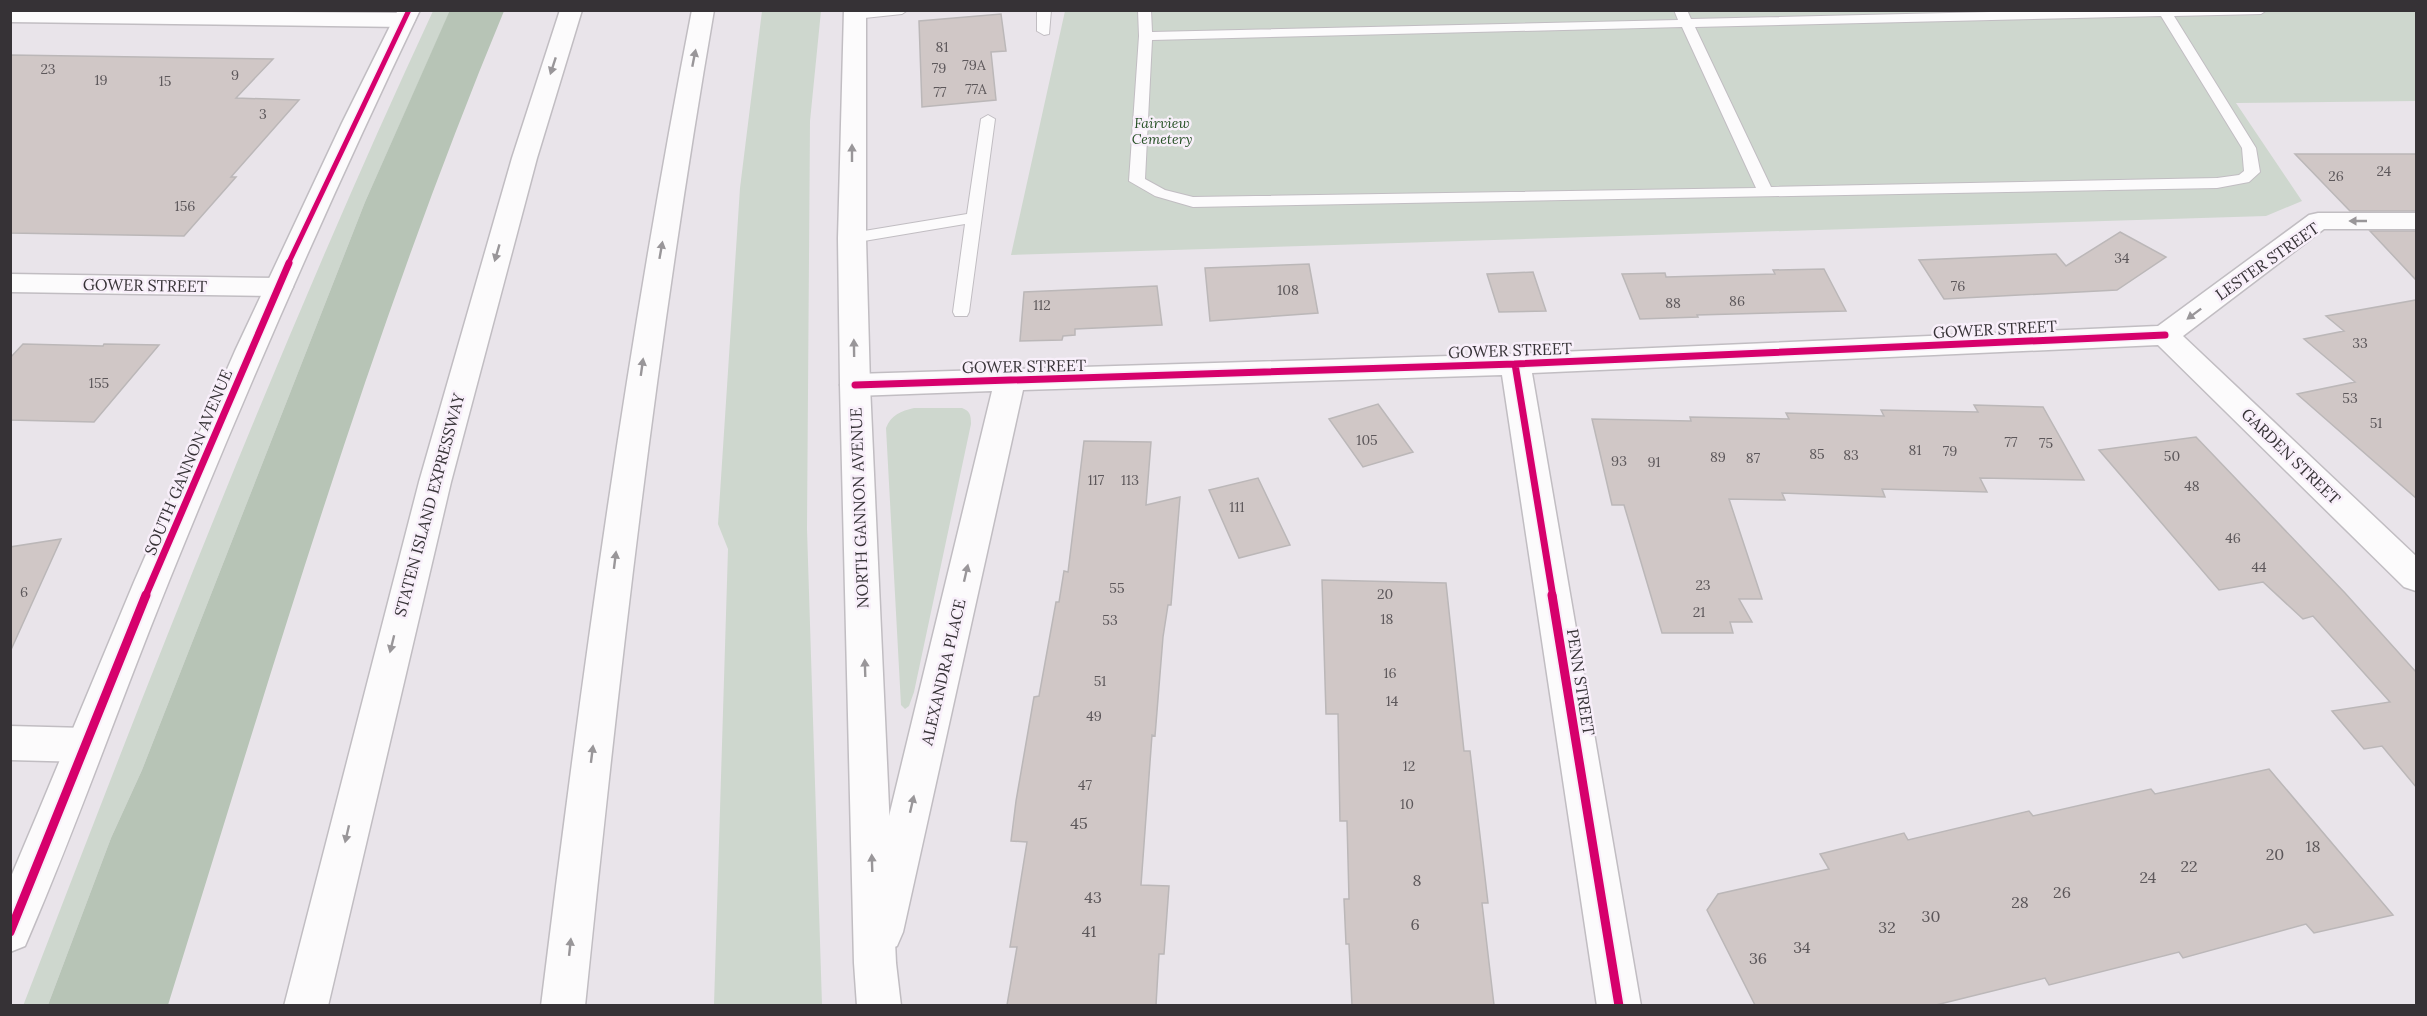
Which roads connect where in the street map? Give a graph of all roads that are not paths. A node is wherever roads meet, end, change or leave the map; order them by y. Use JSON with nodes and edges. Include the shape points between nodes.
{"nodes":[{"id":1,"x":571,"y":10,"type":"edge"},
{"id":2,"x":703,"y":10,"type":"edge"},
{"id":3,"x":902,"y":10,"type":"edge"},
{"id":4,"x":1044,"y":10,"type":"edge"},
{"id":5,"x":1144,"y":10,"type":"edge"},
{"id":6,"x":1680,"y":10,"type":"edge"},
{"id":7,"x":2261,"y":10,"type":"edge"},
{"id":8,"x":2234,"y":11,"type":"edge"},
{"id":9,"x":855,"y":13,"type":"edge"},
{"id":10,"x":2166,"y":13,"type":"junction"},
{"id":11,"x":10,"y":15,"type":"edge"},
{"id":12,"x":406,"y":15,"type":"edge"},
{"id":13,"x":1689,"y":25,"type":"junction"},
{"id":14,"x":1044,"y":31,"type":"dead end"},
{"id":15,"x":1146,"y":36,"type":"junction"},
{"id":16,"x":988,"y":119,"type":"dead end"},
{"id":17,"x":1766,"y":192,"type":"junction"},
{"id":18,"x":974,"y":218,"type":"junction"},
{"id":19,"x":2416,"y":221,"type":"edge"},
{"id":20,"x":852,"y":238,"type":"junction"},
{"id":21,"x":10,"y":283,"type":"edge"},
{"id":22,"x":279,"y":287,"type":"junction"},
{"id":23,"x":961,"y":312,"type":"dead end"},
{"id":24,"x":2165,"y":335,"type":"junction"},
{"id":25,"x":1515,"y":364,"type":"junction"},
{"id":26,"x":1010,"y":381,"type":"junction"},
{"id":27,"x":855,"y":385,"type":"junction"},
{"id":28,"x":2416,"y":577,"type":"edge"},
{"id":29,"x":10,"y":743,"type":"edge"},
{"id":30,"x":85,"y":745,"type":"junction"},
{"id":31,"x":10,"y":932,"type":"edge"},
{"id":32,"x":875,"y":963,"type":"junction"},
{"id":33,"x":306,"y":1005,"type":"edge"},
{"id":34,"x":563,"y":1005,"type":"edge"},
{"id":35,"x":879,"y":1005,"type":"edge"},
{"id":36,"x":1619,"y":1005,"type":"edge"}],
"edges":[{"from":1,"to":33,"type":"main road","name":"STATEN ISLAND EXPRESSWAY","one_way":true,"via":[[444,441]]},
{"from":34,"to":2,"type":"main road","one_way":true,"via":[[618,532],[651,308]]},
{"from":3,"to":9,"type":"lane"},
{"from":4,"to":14,"type":"lane"},
{"from":5,"to":15,"type":"lane"},
{"from":6,"to":13,"type":"lane"},
{"from":7,"to":8,"type":"lane"},
{"from":8,"to":10,"type":"lane"},
{"from":20,"to":9,"type":"main road","name":"NORTH GANNON AVENUE","one_way":true},
{"from":10,"to":13,"type":"lane"},
{"from":10,"to":17,"type":"lane","via":[[2248,148],[2252,172],[2244,179],[2217,183]]},
{"from":11,"to":12,"type":"main road"},
{"from":12,"to":22,"type":"main road","name":"SOUTH GANNON AVENUE"},
{"from":13,"to":15,"type":"lane"},
{"from":13,"to":17,"type":"lane"},
{"from":15,"to":17,"type":"lane","via":[[1137,181],[1160,193],[1193,202]]},
{"from":16,"to":18,"type":"lane"},
{"from":18,"to":20,"type":"lane"},
{"from":18,"to":23,"type":"lane"},
{"from":19,"to":24,"type":"main road","name":"LESTER STREET","one_way":true,"via":[[2318,221]]},
{"from":27,"to":20,"type":"main road","name":"NORTH GANNON AVENUE","one_way":true},
{"from":21,"to":22,"type":"main road","name":"GOWER STREET"},
{"from":22,"to":30,"type":"main road","name":"SOUTH GANNON AVENUE"},
{"from":24,"to":25,"type":"main road","name":"GOWER STREET"},
{"from":24,"to":28,"type":"main road","name":"GARDEN STREET"},
{"from":25,"to":26,"type":"main road","name":"GOWER STREET"},
{"from":25,"to":36,"type":"main road","name":"PENN STREET"},
{"from":26,"to":27,"type":"main road","name":"GOWER STREET"},
{"from":32,"to":26,"type":"main road","name":"ALEXANDRA PLACE","one_way":true},
{"from":32,"to":27,"type":"main road","name":"NORTH GANNON AVENUE","one_way":true},
{"from":29,"to":30,"type":"main road"},
{"from":30,"to":31,"type":"main road","name":"SOUTH GANNON AVENUE"},
{"from":32,"to":35,"type":"main road","name":"NORTH GANNON AVENUE"}]}
